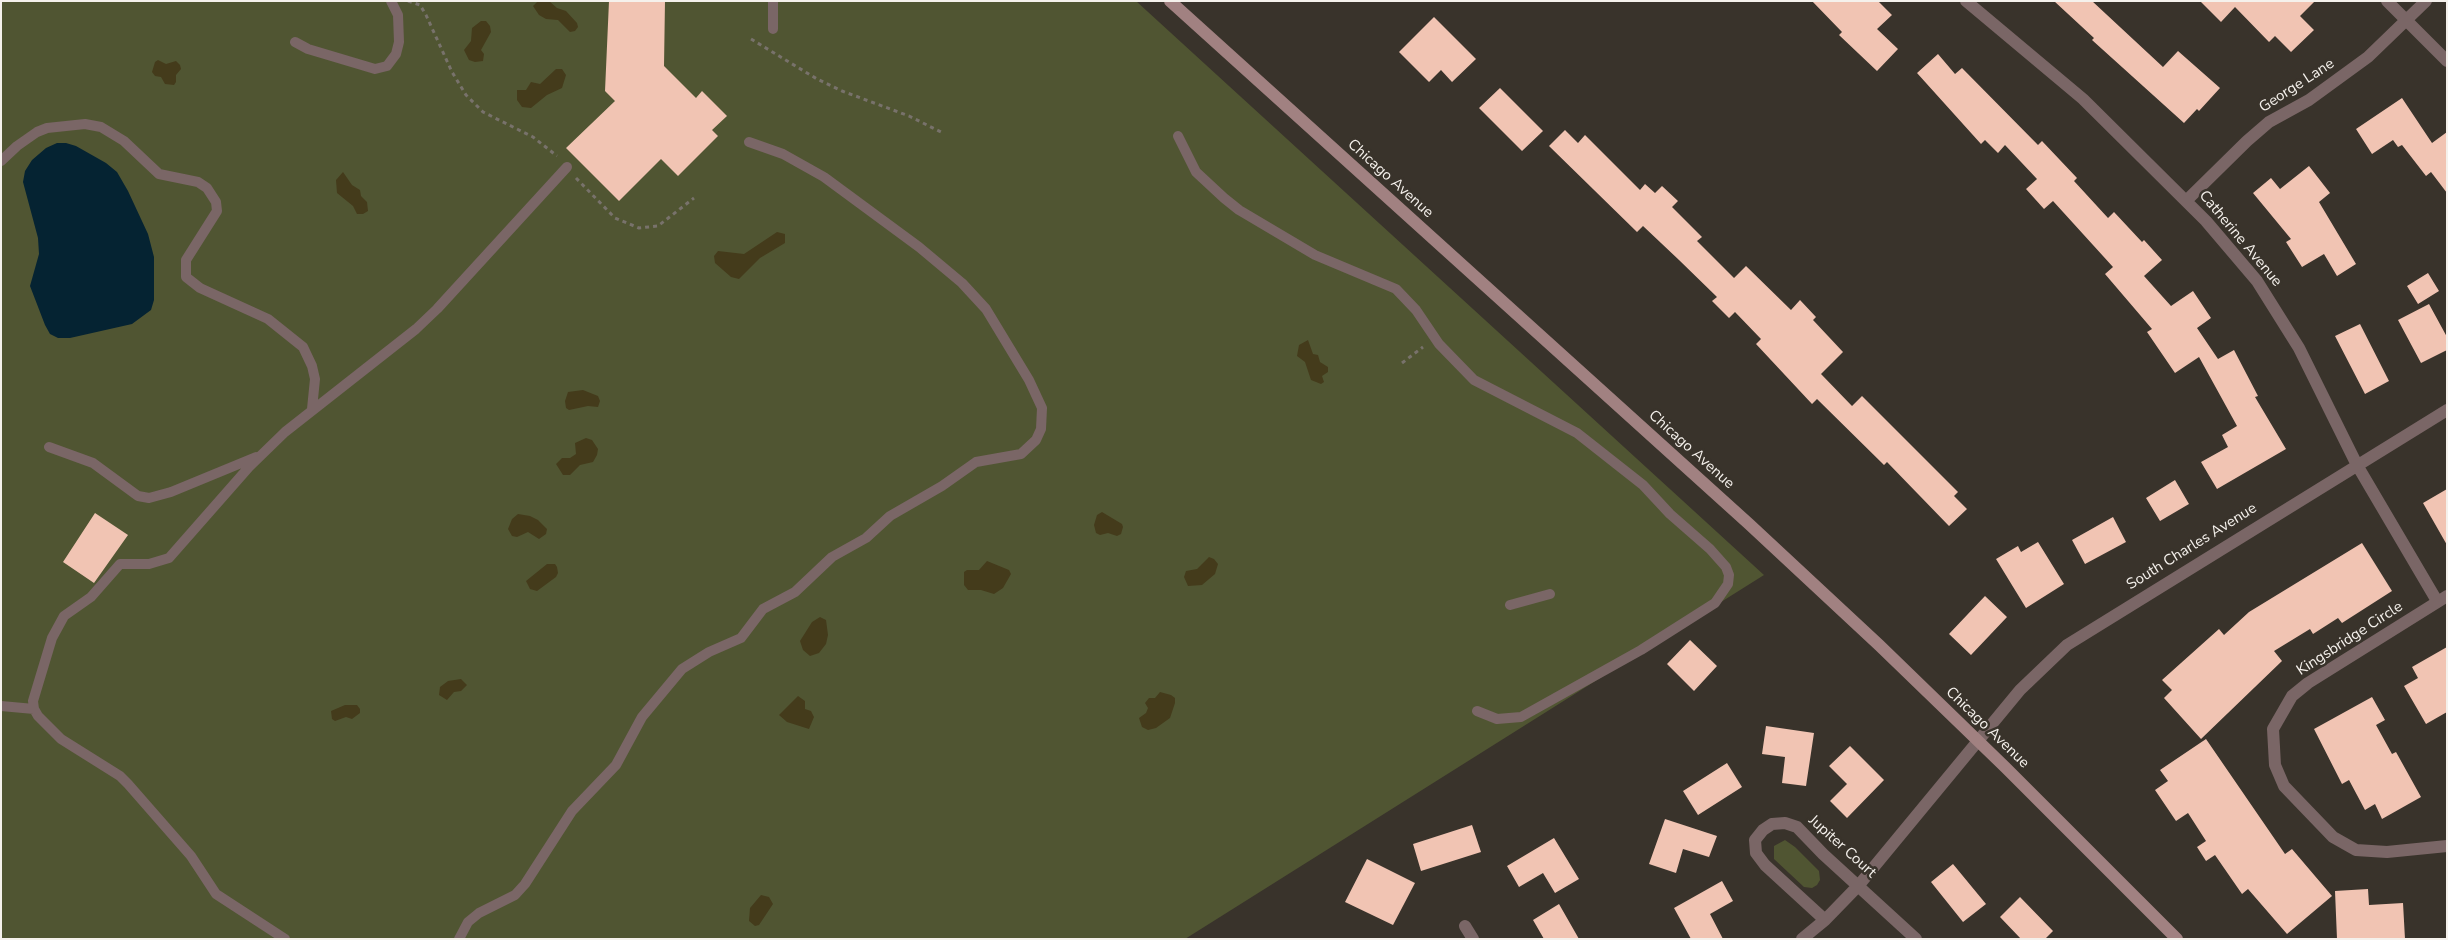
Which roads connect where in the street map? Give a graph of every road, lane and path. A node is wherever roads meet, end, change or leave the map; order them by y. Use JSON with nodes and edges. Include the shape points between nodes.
{"nodes":[{"id":1,"x":391,"y":1,"type":"edge"},
{"id":2,"x":408,"y":1,"type":"edge"},
{"id":3,"x":773,"y":1,"type":"edge"},
{"id":4,"x":1170,"y":1,"type":"edge"},
{"id":5,"x":1966,"y":1,"type":"edge"},
{"id":6,"x":2387,"y":1,"type":"edge"},
{"id":7,"x":2426,"y":1,"type":"edge"},
{"id":8,"x":2408,"y":21,"type":"junction"},
{"id":9,"x":773,"y":29,"type":"dead end"},
{"id":10,"x":751,"y":39,"type":"dead end"},
{"id":11,"x":295,"y":42,"type":"dead end"},
{"id":12,"x":2447,"y":60,"type":"edge"},
{"id":13,"x":943,"y":133,"type":"dead end"},
{"id":14,"x":1178,"y":136,"type":"dead end"},
{"id":15,"x":749,"y":142,"type":"dead end"},
{"id":16,"x":1,"y":161,"type":"edge"},
{"id":17,"x":567,"y":167,"type":"junction"},
{"id":18,"x":694,"y":198,"type":"dead end"},
{"id":19,"x":2186,"y":201,"type":"junction"},
{"id":20,"x":1439,"y":344,"type":"junction"},
{"id":21,"x":1402,"y":363,"type":"dead end"},
{"id":22,"x":312,"y":409,"type":"junction"},
{"id":23,"x":2447,"y":410,"type":"edge"},
{"id":24,"x":49,"y":448,"type":"dead end"},
{"id":25,"x":261,"y":455,"type":"junction"},
{"id":26,"x":2357,"y":465,"type":"junction"},
{"id":27,"x":1550,"y":594,"type":"dead end"},
{"id":28,"x":2442,"y":598,"type":"edge"},
{"id":29,"x":1510,"y":605,"type":"dead end"},
{"id":30,"x":1,"y":706,"type":"edge"},
{"id":31,"x":34,"y":709,"type":"junction"},
{"id":32,"x":1477,"y":712,"type":"dead end"},
{"id":33,"x":1979,"y":741,"type":"junction"},
{"id":34,"x":2447,"y":846,"type":"edge"},
{"id":35,"x":1859,"y":885,"type":"junction"},
{"id":36,"x":1825,"y":920,"type":"junction"},
{"id":37,"x":1465,"y":926,"type":"dead end"},
{"id":38,"x":284,"y":939,"type":"edge"},
{"id":39,"x":459,"y":939,"type":"edge"},
{"id":40,"x":1473,"y":939,"type":"edge"},
{"id":41,"x":1802,"y":939,"type":"edge"},
{"id":42,"x":1916,"y":939,"type":"edge"},
{"id":43,"x":2177,"y":939,"type":"edge"}],
"edges":[{"from":1,"to":11,"type":"lane","via":[[398,15],[399,42],[396,54],[387,66],[375,69],[313,51]]},
{"from":2,"to":17,"type":"path","via":[[420,5],[466,94],[492,117],[546,146]]},
{"from":3,"to":9,"type":"lane"},
{"from":4,"to":33,"type":"main road","name":"Chicago Avenue","via":[[1749,524]]},
{"from":5,"to":19,"type":"street","name":"Catherine Avenue","via":[[2083,99]]},
{"from":6,"to":8,"type":"street"},
{"from":7,"to":8,"type":"street","name":"George Lane"},
{"from":8,"to":12,"type":"street"},
{"from":8,"to":19,"type":"street","name":"George Lane","via":[[2334,83],[2269,122]]},
{"from":10,"to":13,"type":"path","via":[[817,79]]},
{"from":14,"to":20,"type":"lane","via":[[1196,172],[1224,198],[1315,255],[1396,289],[1416,310]]},
{"from":15,"to":39,"type":"lane","via":[[784,154],[824,178],[919,246],[962,282],[986,309],[1033,387],[1042,408],[1041,429],[1036,440],[1021,454],[976,462],[890,516],[866,538],[832,557],[795,592],[763,609],[741,638],[708,652],[682,669],[642,717],[616,765],[572,811],[526,884],[516,894],[468,922]]},
{"from":16,"to":22,"type":"lane","via":[[37,132],[85,124],[101,127],[124,141],[159,174],[198,182],[206,188],[216,202],[217,211],[186,260],[186,277],[200,288],[268,319],[303,347],[315,379]]},
{"from":17,"to":18,"type":"path","via":[[615,218],[638,228],[658,226]]},
{"from":17,"to":22,"type":"lane","via":[[416,329]]},
{"from":19,"to":26,"type":"street","name":"Catherine Avenue","via":[[2257,281],[2277,311]]},
{"from":20,"to":21,"type":"path","via":[[1424,346]]},
{"from":20,"to":32,"type":"lane","via":[[1463,371],[1484,387],[1576,433],[1643,485],[1722,560],[1729,575],[1724,591],[1715,603],[1536,711],[1509,720]]},
{"from":22,"to":25,"type":"lane"},
{"from":23,"to":26,"type":"street","name":"South Charles Avenue"},
{"from":24,"to":25,"type":"lane","via":[[93,463],[138,496],[149,498]]},
{"from":25,"to":31,"type":"lane","via":[[169,558],[149,564],[120,564],[91,597],[64,616],[52,638],[33,701]]},
{"from":26,"to":28,"type":"street","name":"Catherine Avenue"},
{"from":26,"to":33,"type":"street","name":"South Charles Avenue","via":[[2067,645],[2020,690]]},
{"from":27,"to":29,"type":"lane"},
{"from":28,"to":34,"type":"street","name":"Kingsbridge Circle","via":[[2308,683],[2292,696],[2274,729],[2275,765],[2284,786],[2333,837],[2356,850],[2387,852]]},
{"from":30,"to":31,"type":"lane"},
{"from":31,"to":38,"type":"lane","via":[[61,739],[128,784],[190,856],[216,894]]},
{"from":33,"to":35,"type":"street","name":"South Charles Avenue"},
{"from":33,"to":43,"type":"main road","name":"Chicago Avenue"},
{"from":35,"to":36,"type":"street","name":"South Charles Avenue"},
{"from":35,"to":36,"type":"street","name":"Jupiter Court","via":[[1797,826],[1772,824],[1762,830],[1755,840],[1756,853]]},
{"from":35,"to":42,"type":"street","name":"Jupiter Court"},
{"from":36,"to":41,"type":"street","name":"South Charles Avenue"},
{"from":37,"to":40,"type":"street"}]}
